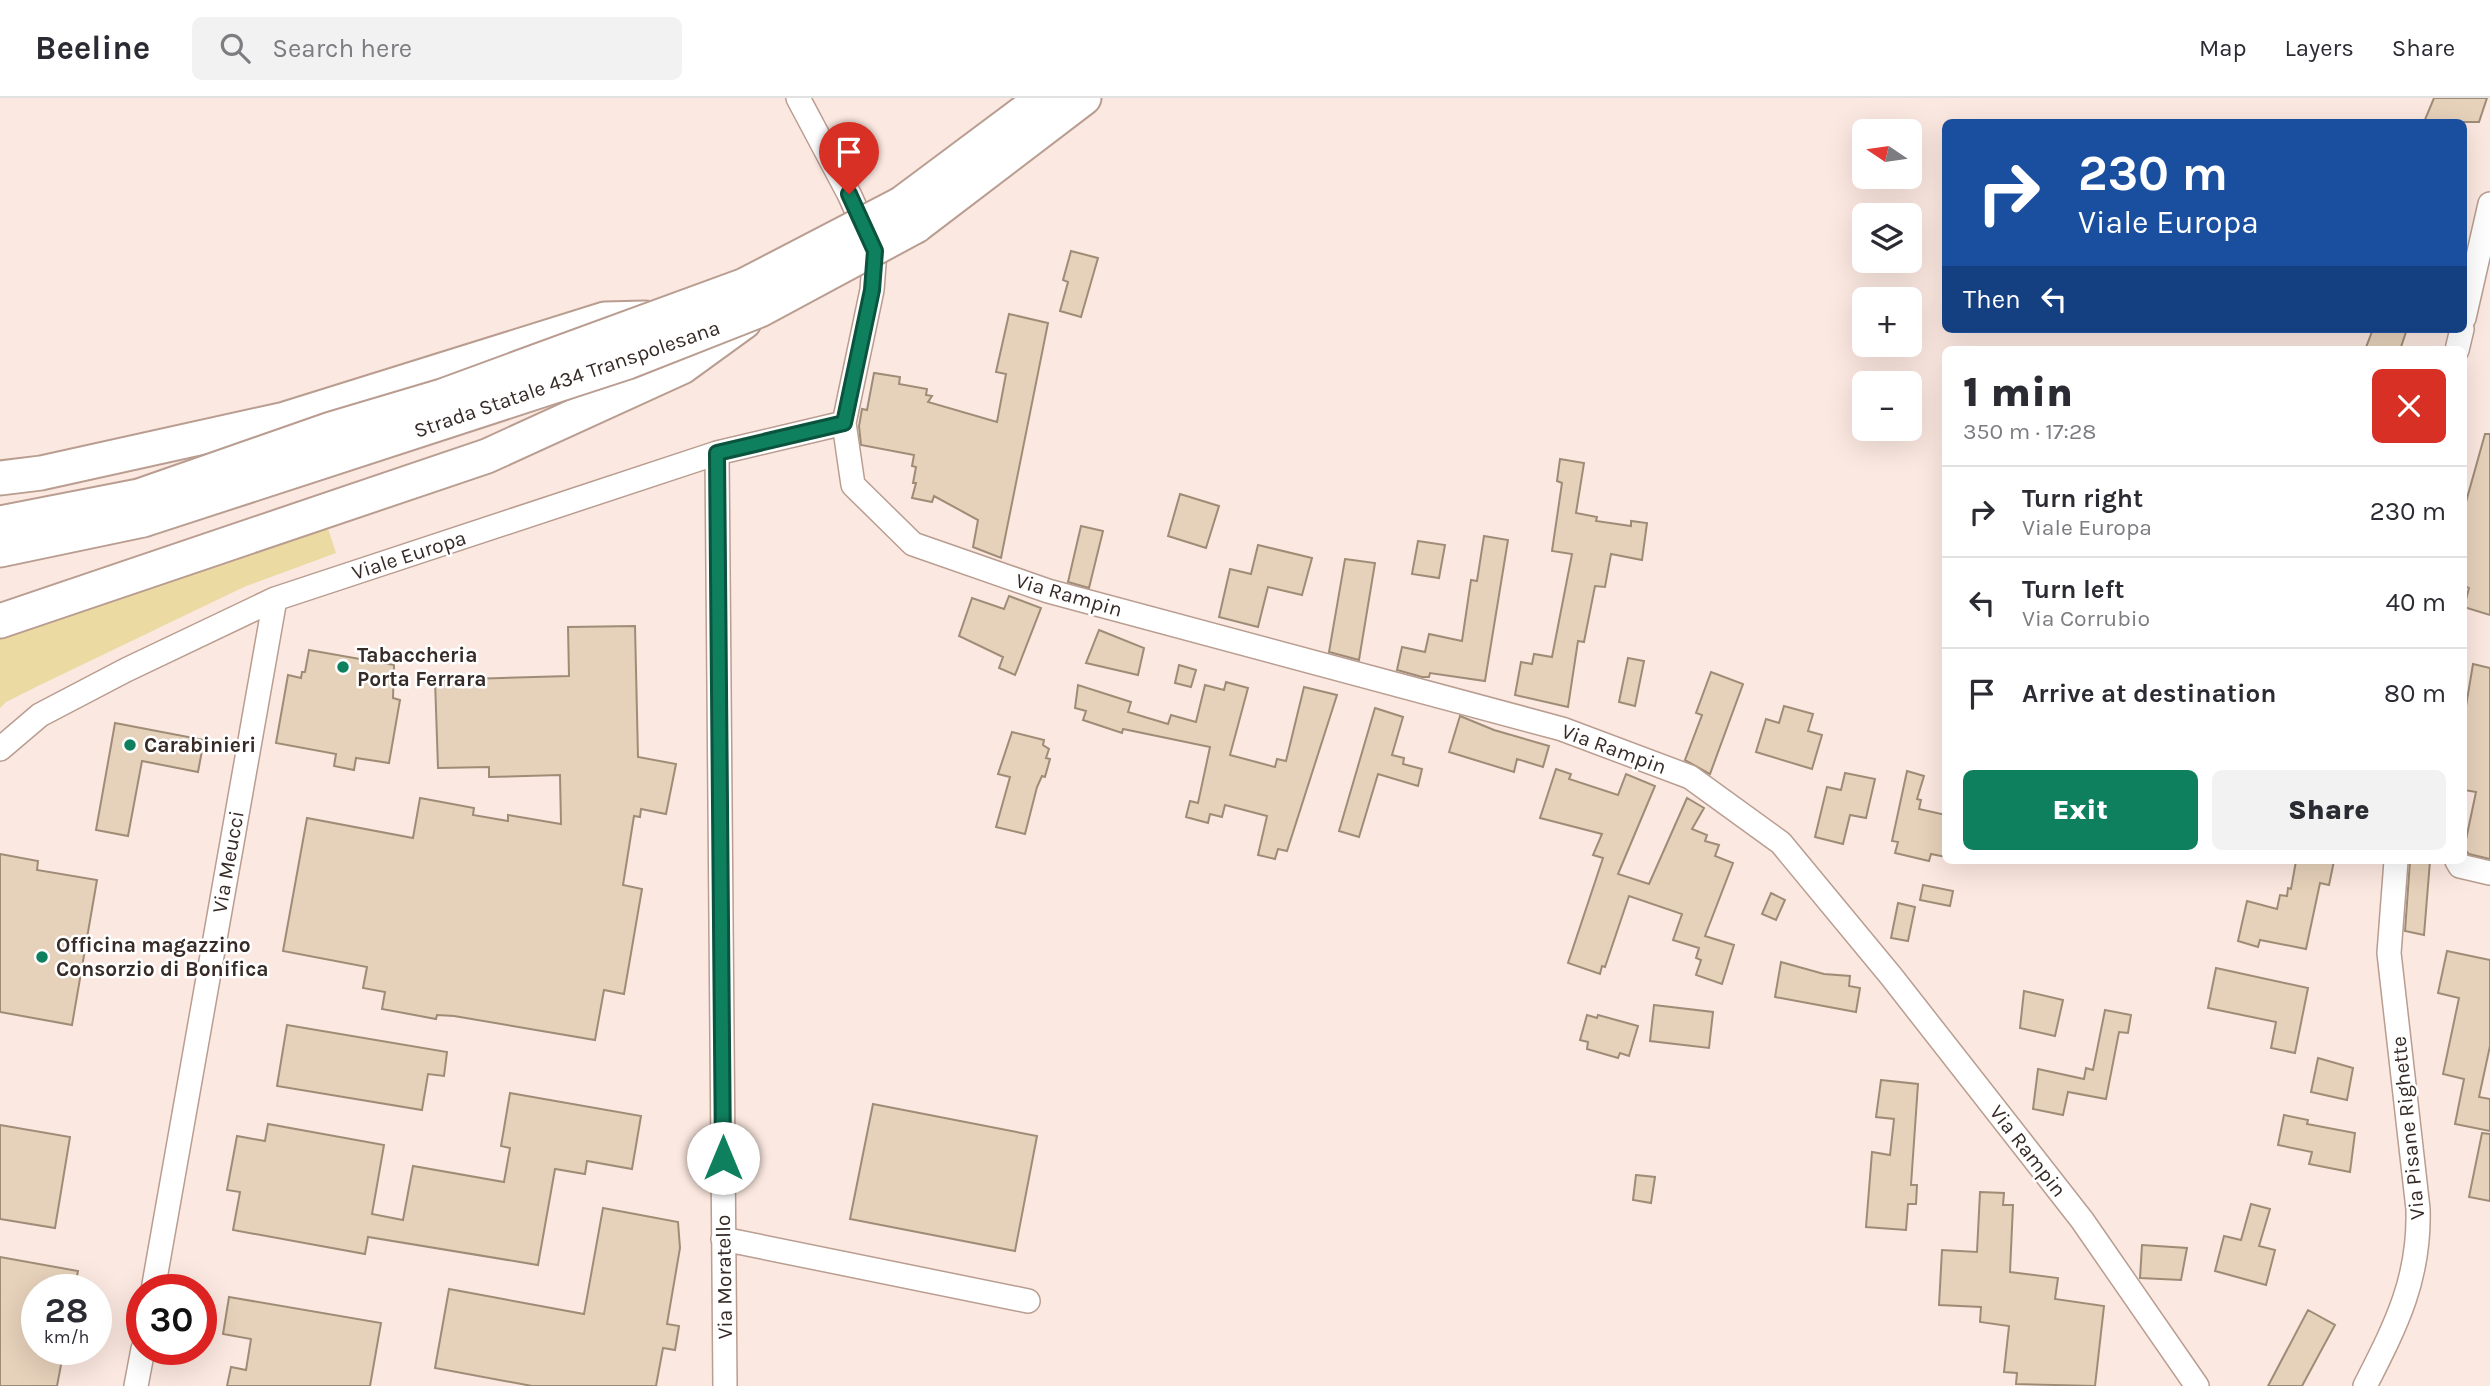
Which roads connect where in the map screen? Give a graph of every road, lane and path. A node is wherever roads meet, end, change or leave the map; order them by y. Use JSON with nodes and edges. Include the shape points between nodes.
{"nodes":[{"id":1,"x":798,"y":98,"type":"edge"},
{"id":2,"x":1043,"y":98,"type":"edge"},
{"id":3,"x":1084,"y":98,"type":"edge"},
{"id":4,"x":2490,"y":204,"type":"edge"},
{"id":5,"x":908,"y":215,"type":"junction"},
{"id":6,"x":2467,"y":305,"type":"edge"},
{"id":7,"x":760,"y":310,"type":"junction"},
{"id":8,"x":659,"y":318,"type":"junction"},
{"id":9,"x":844,"y":423,"type":"junction"},
{"id":10,"x":717,"y":453,"type":"junction"},
{"id":11,"x":0,"y":478,"type":"edge"},
{"id":12,"x":0,"y":523,"type":"edge"},
{"id":13,"x":0,"y":550,"type":"edge"},
{"id":14,"x":275,"y":599,"type":"junction"},
{"id":15,"x":0,"y":621,"type":"edge"},
{"id":16,"x":0,"y":749,"type":"edge"},
{"id":17,"x":2396,"y":864,"type":"edge"},
{"id":18,"x":2459,"y":864,"type":"edge"},
{"id":19,"x":2490,"y":873,"type":"edge"},
{"id":20,"x":723,"y":1239,"type":"junction"},
{"id":21,"x":156,"y":1274,"type":"edge"},
{"id":22,"x":1028,"y":1301,"type":"dead end"},
{"id":23,"x":140,"y":1365,"type":"edge"},
{"id":24,"x":136,"y":1386,"type":"edge"},
{"id":25,"x":725,"y":1386,"type":"edge"},
{"id":26,"x":2197,"y":1386,"type":"edge"},
{"id":27,"x":2365,"y":1386,"type":"edge"}],
"edges":[{"from":1,"to":9,"type":"street","via":[[875,251],[872,290]]},
{"from":2,"to":5,"type":"highway","name":"Strada Statale 434 Transpolesana"},
{"from":3,"to":5,"type":"highway","name":"Strada Statale 434 Transpolesana"},
{"from":4,"to":6,"type":"street"},
{"from":5,"to":7,"type":"highway","name":"Strada Statale 434 Transpolesana","bridge":true},
{"from":5,"to":8,"type":"highway","name":"Strada Statale 434 Transpolesana","bridge":true},
{"from":7,"to":13,"type":"highway","name":"Strada Statale 434 Transpolesana","bridge":true,"via":[[617,366],[143,520]]},
{"from":7,"to":15,"type":"highway","bridge":true,"via":[[682,367],[487,456]]},
{"from":8,"to":11,"type":"highway","bridge":true,"via":[[605,319],[285,419]]},
{"from":8,"to":12,"type":"highway","name":"Strada Statale 434 Transpolesana","bridge":true,"via":[[442,396],[139,496]]},
{"from":9,"to":10,"type":"street","name":"Viale Europa"},
{"from":9,"to":26,"type":"street","name":"Via Rampin","via":[[853,485],[913,544],[1048,592],[1562,729],[1690,777],[1781,843],[2082,1220]]},
{"from":10,"to":14,"type":"street","name":"Viale Europa"},
{"from":10,"to":20,"type":"street","name":"Via Moratello"},
{"from":14,"to":16,"type":"street","name":"Viale Europa","via":[[40,715]]},
{"from":14,"to":21,"type":"street","name":"Via Meucci"},
{"from":17,"to":27,"type":"street","name":"Via Pisane Righette","via":[[2389,953],[2419,1241],[2400,1318]]},
{"from":18,"to":19,"type":"street"},
{"from":20,"to":22,"type":"street"},
{"from":20,"to":25,"type":"street","name":"Via Moratello"},
{"from":23,"to":24,"type":"street"}]}
